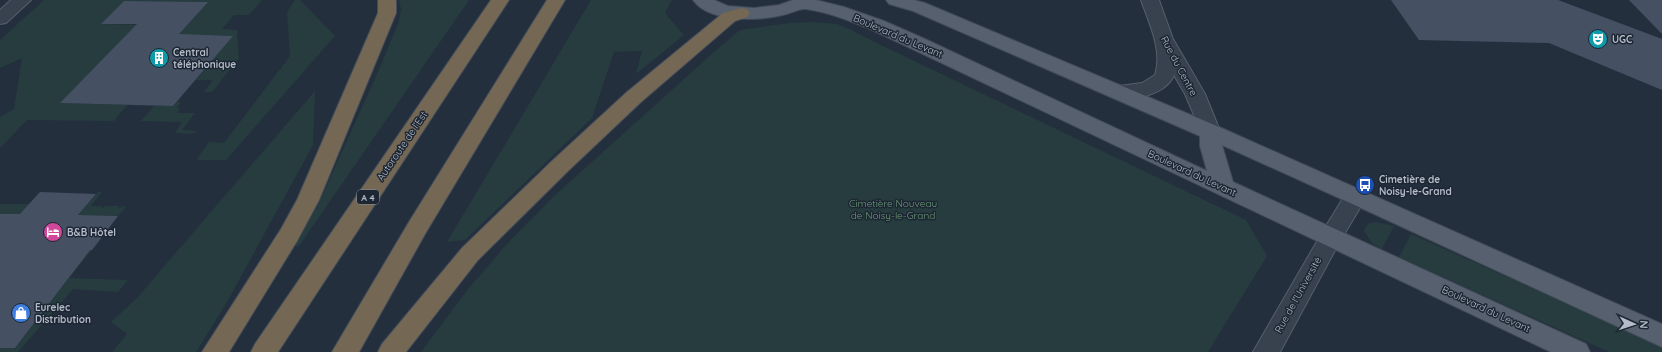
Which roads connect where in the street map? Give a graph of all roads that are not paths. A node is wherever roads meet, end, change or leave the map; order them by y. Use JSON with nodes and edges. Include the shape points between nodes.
{"nodes":[{"id":1,"x":22,"y":0,"type":"edge"},
{"id":2,"x":387,"y":0,"type":"edge"},
{"id":3,"x":500,"y":0,"type":"edge"},
{"id":4,"x":556,"y":0,"type":"edge"},
{"id":5,"x":702,"y":0,"type":"edge"},
{"id":6,"x":895,"y":0,"type":"edge"},
{"id":7,"x":1150,"y":0,"type":"edge"},
{"id":8,"x":805,"y":1,"type":"edge"},
{"id":9,"x":741,"y":13,"type":"junction"},
{"id":10,"x":0,"y":19,"type":"edge"},
{"id":11,"x":1164,"y":38,"type":"junction"},
{"id":12,"x":1119,"y":92,"type":"junction"},
{"id":13,"x":1210,"y":131,"type":"junction"},
{"id":14,"x":1223,"y":187,"type":"junction"},
{"id":15,"x":1356,"y":196,"type":"junction"},
{"id":16,"x":1330,"y":237,"type":"junction"},
{"id":17,"x":1662,"y":336,"type":"edge"},
{"id":18,"x":215,"y":352,"type":"edge"},
{"id":19,"x":264,"y":352,"type":"edge"},
{"id":20,"x":345,"y":352,"type":"edge"},
{"id":21,"x":392,"y":352,"type":"edge"},
{"id":22,"x":1266,"y":352,"type":"edge"},
{"id":23,"x":1577,"y":352,"type":"edge"}],
"edges":[{"from":1,"to":10,"type":"street"},
{"from":2,"to":18,"type":"highway","via":[[385,18],[308,200],[289,235]]},
{"from":3,"to":19,"type":"highway","name":"Autoroute de l’Est","number":"A 4"},
{"from":4,"to":20,"type":"highway"},
{"from":5,"to":9,"type":"main road","via":[[721,10]]},
{"from":6,"to":12,"type":"main road","via":[[919,7]]},
{"from":7,"to":11,"type":"street","name":"Rue du Centre"},
{"from":8,"to":9,"type":"main road","via":[[784,10]]},
{"from":8,"to":14,"type":"main road","name":"Boulevard du Levant","via":[[877,25]]},
{"from":9,"to":21,"type":"highway","via":[[729,17],[634,97],[560,166],[470,254]]},
{"from":11,"to":12,"type":"street","via":[[1166,69],[1163,79],[1149,87]]},
{"from":11,"to":13,"type":"street","name":"Rue du Centre","via":[[1195,94]]},
{"from":12,"to":13,"type":"main road"},
{"from":13,"to":14,"type":"main road","via":[[1210,146]]},
{"from":13,"to":15,"type":"main road"},
{"from":14,"to":16,"type":"main road","name":"Boulevard du Levant"},
{"from":15,"to":16,"type":"street","name":"Rue de l'Université"},
{"from":15,"to":17,"type":"main road"},
{"from":16,"to":22,"type":"street","name":"Rue de l'Université"},
{"from":16,"to":23,"type":"main road","name":"Boulevard du Levant"}]}
